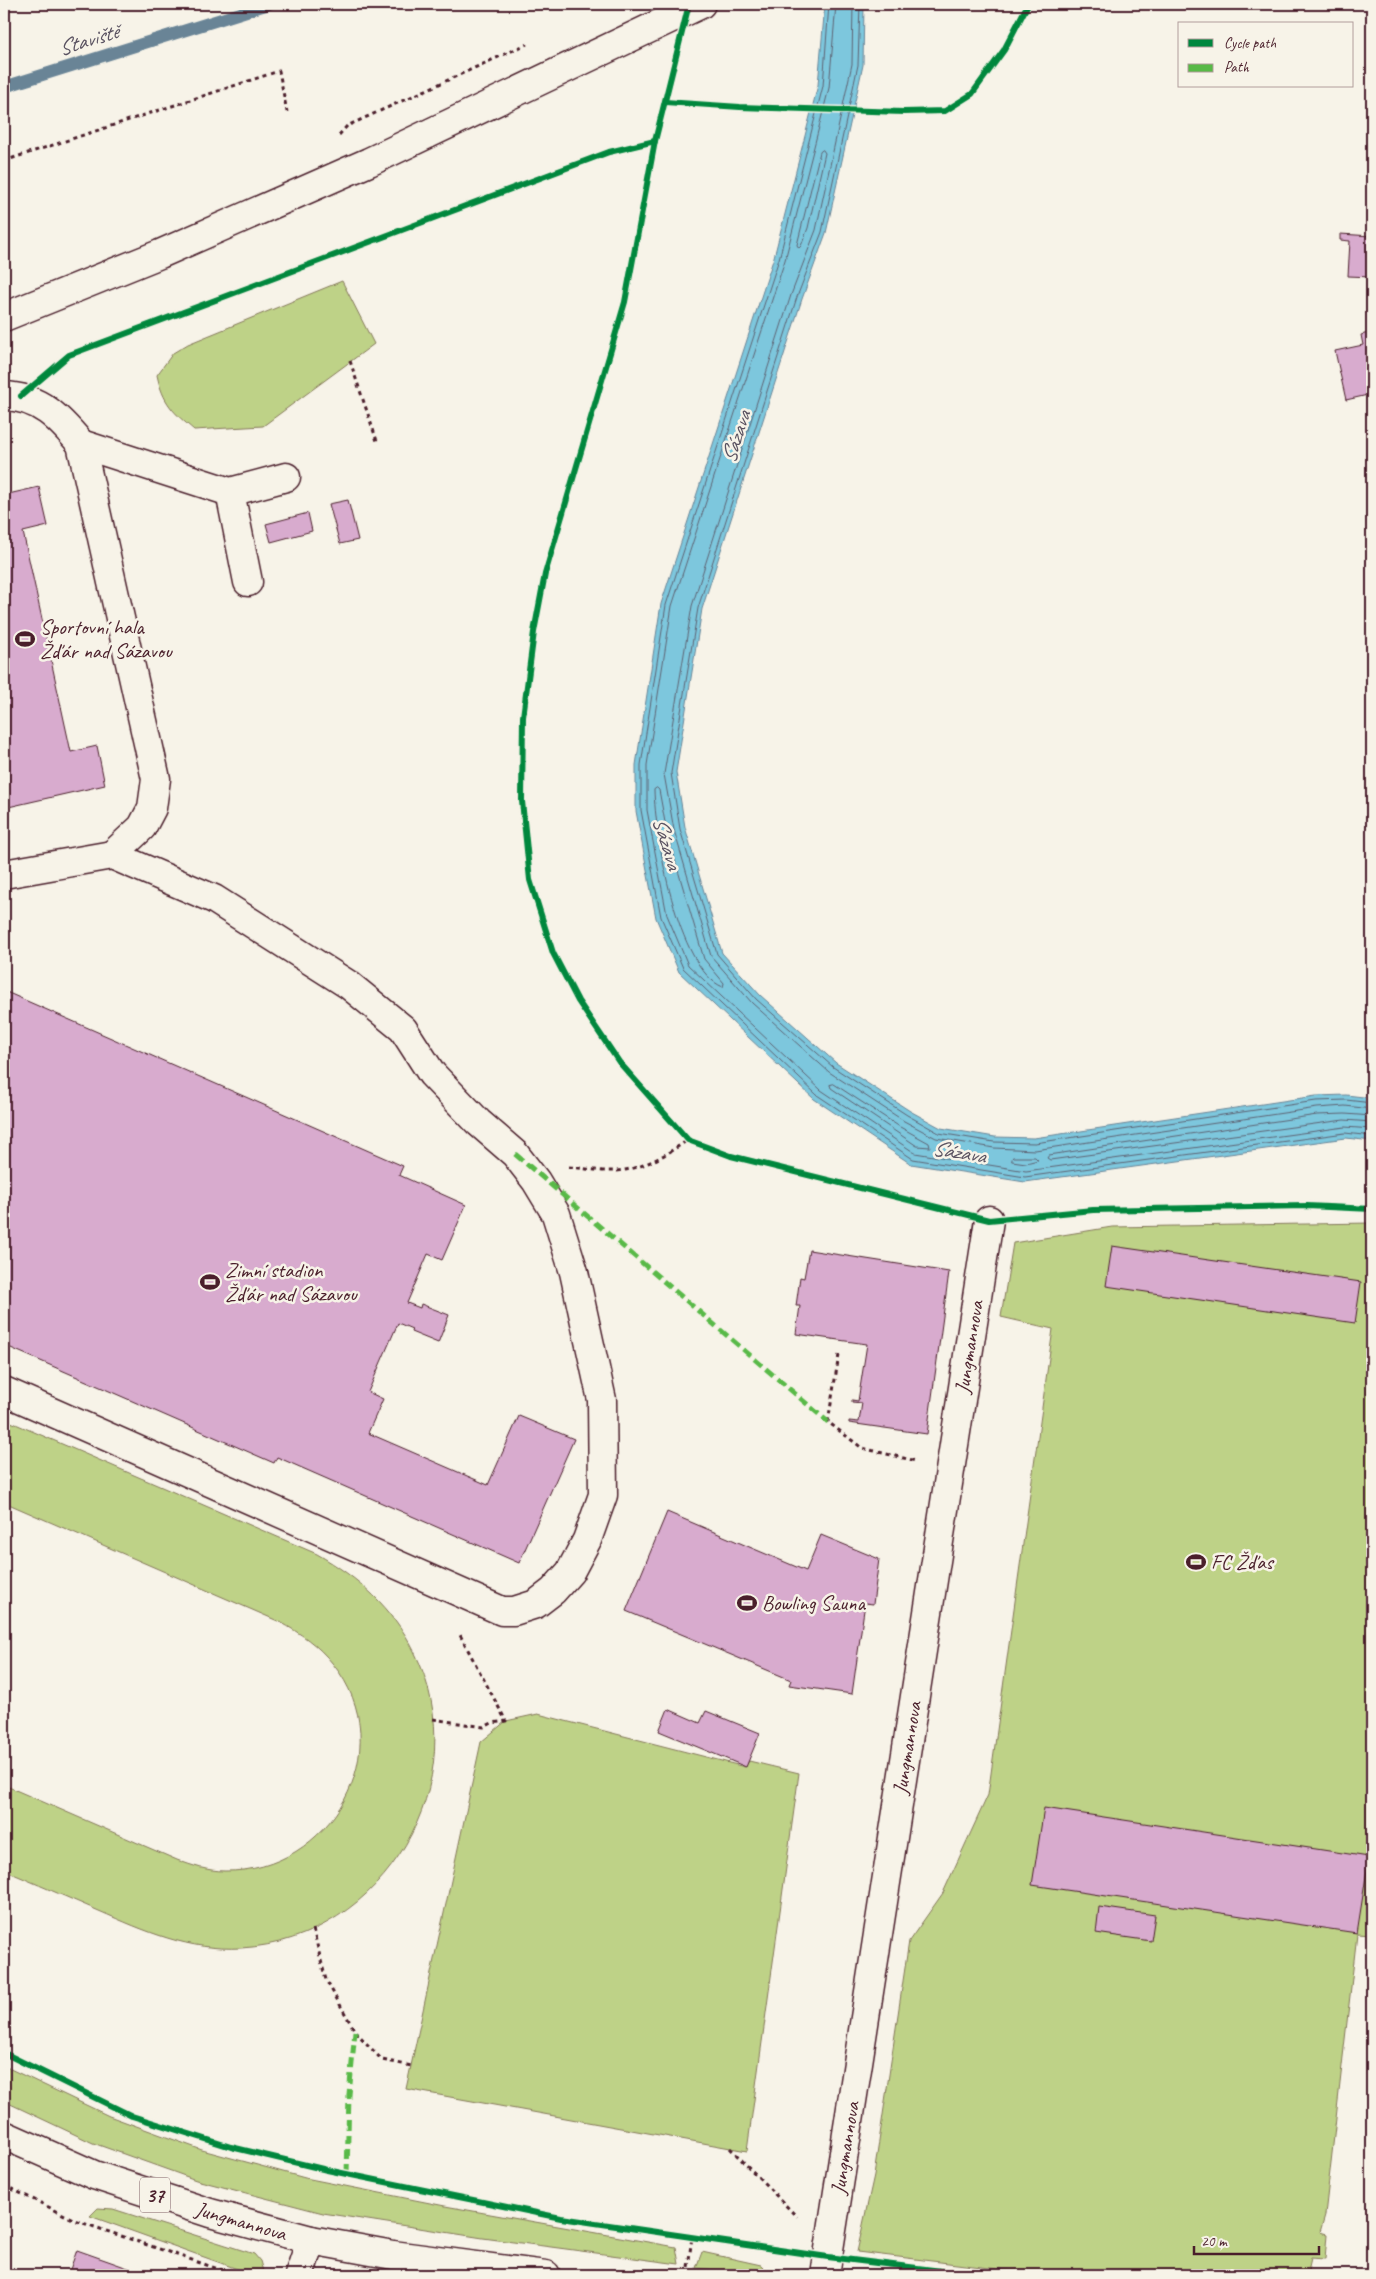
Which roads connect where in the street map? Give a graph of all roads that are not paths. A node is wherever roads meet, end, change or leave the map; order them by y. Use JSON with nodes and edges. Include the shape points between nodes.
{"nodes":[{"id":1,"x":701,"y":4,"type":"edge"},
{"id":2,"x":4,"y":317,"type":"edge"},
{"id":3,"x":4,"y":396,"type":"edge"},
{"id":4,"x":81,"y":444,"type":"junction"},
{"id":5,"x":286,"y":477,"type":"dead end"},
{"id":6,"x":230,"y":492,"type":"junction"},
{"id":7,"x":248,"y":582,"type":"dead end"},
{"id":8,"x":112,"y":855,"type":"junction"},
{"id":9,"x":4,"y":874,"type":"edge"},
{"id":10,"x":989,"y":1220,"type":"dead end"},
{"id":11,"x":4,"y":1391,"type":"edge"},
{"id":12,"x":4,"y":2135,"type":"edge"},
{"id":13,"x":311,"y":2240,"type":"junction"},
{"id":14,"x":827,"y":2266,"type":"edge"},
{"id":15,"x":299,"y":2275,"type":"edge"},
{"id":16,"x":546,"y":2275,"type":"edge"}],
"edges":[{"from":1,"to":2,"type":"street","via":[[369,162],[169,250]]},
{"from":3,"to":4,"type":"street","via":[[21,396],[56,415]]},
{"from":4,"to":6,"type":"street"},
{"from":4,"to":8,"type":"street","via":[[156,779],[152,808],[142,827]]},
{"from":5,"to":6,"type":"street"},
{"from":6,"to":7,"type":"street"},
{"from":8,"to":9,"type":"street"},
{"from":8,"to":11,"type":"street","via":[[214,899],[349,985],[403,1029],[432,1074],[478,1122],[515,1154],[536,1181],[556,1214],[574,1272],[602,1400],[603,1495],[587,1540],[570,1572],[553,1591],[536,1604],[514,1611],[496,1609]]},
{"from":10,"to":14,"type":"street","name":"Jungmannova"},
{"from":12,"to":13,"type":"street","name":"Jungmannova","number":"37","via":[[94,2175],[210,2213]]},
{"from":13,"to":15,"type":"street"},
{"from":13,"to":16,"type":"street","number":"37","via":[[393,2255]]}]}
